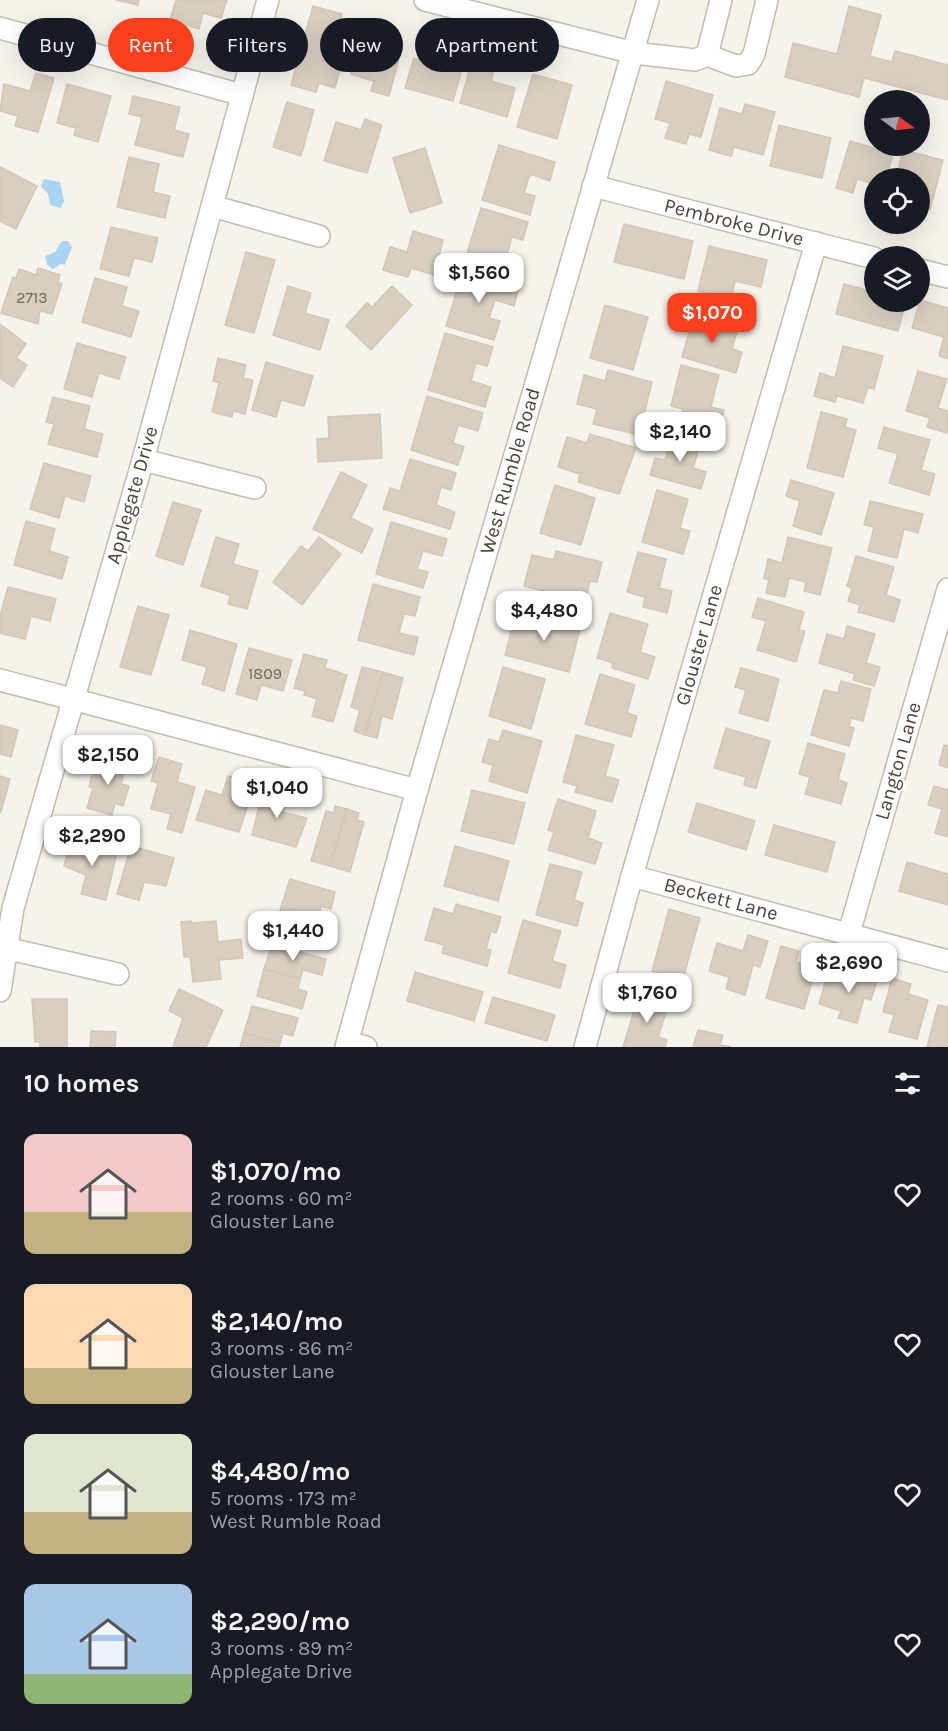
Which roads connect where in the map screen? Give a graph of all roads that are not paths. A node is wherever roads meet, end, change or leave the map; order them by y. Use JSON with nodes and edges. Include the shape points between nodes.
{"nodes":[{"id":1,"x":268,"y":0,"type":"edge"},
{"id":2,"x":425,"y":0,"type":"edge"},
{"id":3,"x":648,"y":0,"type":"edge"},
{"id":4,"x":721,"y":0,"type":"edge"},
{"id":5,"x":767,"y":0,"type":"edge"},
{"id":6,"x":0,"y":28,"type":"edge"},
{"id":7,"x":634,"y":52,"type":"junction"},
{"id":8,"x":707,"y":55,"type":"junction"},
{"id":9,"x":242,"y":95,"type":"junction"},
{"id":10,"x":593,"y":186,"type":"junction"},
{"id":11,"x":212,"y":206,"type":"junction"},
{"id":12,"x":319,"y":236,"type":"dead end"},
{"id":13,"x":816,"y":243,"type":"junction"},
{"id":14,"x":864,"y":255,"type":"edge"},
{"id":15,"x":930,"y":272,"type":"edge"},
{"id":16,"x":948,"y":277,"type":"edge"},
{"id":17,"x":143,"y":460,"type":"junction"},
{"id":18,"x":255,"y":488,"type":"dead end"},
{"id":19,"x":948,"y":589,"type":"edge"},
{"id":20,"x":0,"y":680,"type":"edge"},
{"id":21,"x":71,"y":699,"type":"junction"},
{"id":22,"x":417,"y":790,"type":"junction"},
{"id":23,"x":632,"y":876,"type":"junction"},
{"id":24,"x":849,"y":933,"type":"junction"},
{"id":25,"x":5,"y":948,"type":"junction"},
{"id":26,"x":948,"y":961,"type":"edge"},
{"id":27,"x":118,"y":974,"type":"dead end"},
{"id":28,"x":0,"y":991,"type":"edge"},
{"id":29,"x":353,"y":1045,"type":"edge"},
{"id":30,"x":585,"y":1047,"type":"edge"}],
"edges":[{"from":1,"to":9,"type":"street","name":"Applegate Drive"},
{"from":2,"to":7,"type":"street"},
{"from":3,"to":7,"type":"street","name":"West Rumble Road"},
{"from":4,"to":8,"type":"street"},
{"from":5,"to":8,"type":"street","via":[[748,64],[736,66]]},
{"from":6,"to":9,"type":"street"},
{"from":7,"to":8,"type":"street","via":[[681,60]]},
{"from":7,"to":10,"type":"street","name":"West Rumble Road"},
{"from":9,"to":11,"type":"street","name":"Applegate Drive"},
{"from":10,"to":13,"type":"street","name":"Pembroke Drive"},
{"from":10,"to":22,"type":"street","name":"West Rumble Road"},
{"from":11,"to":12,"type":"street"},
{"from":11,"to":17,"type":"street","name":"Applegate Drive"},
{"from":13,"to":14,"type":"street","name":"Pembroke Drive"},
{"from":13,"to":23,"type":"street","name":"Glouster Lane"},
{"from":15,"to":16,"type":"street"},
{"from":17,"to":18,"type":"street"},
{"from":17,"to":21,"type":"street","name":"Applegate Drive"},
{"from":19,"to":24,"type":"street","name":"Langton Lane"},
{"from":20,"to":21,"type":"street"},
{"from":21,"to":22,"type":"street"},
{"from":21,"to":25,"type":"street","name":"Applegate Drive","via":[[12,908]]},
{"from":22,"to":29,"type":"street","name":"West Rumble Road"},
{"from":23,"to":24,"type":"street","name":"Beckett Lane"},
{"from":23,"to":30,"type":"street","name":"Glouster Lane"},
{"from":24,"to":26,"type":"street","name":"Beckett Lane"},
{"from":25,"to":27,"type":"street"},
{"from":25,"to":28,"type":"street","name":"Applegate Drive"}]}
